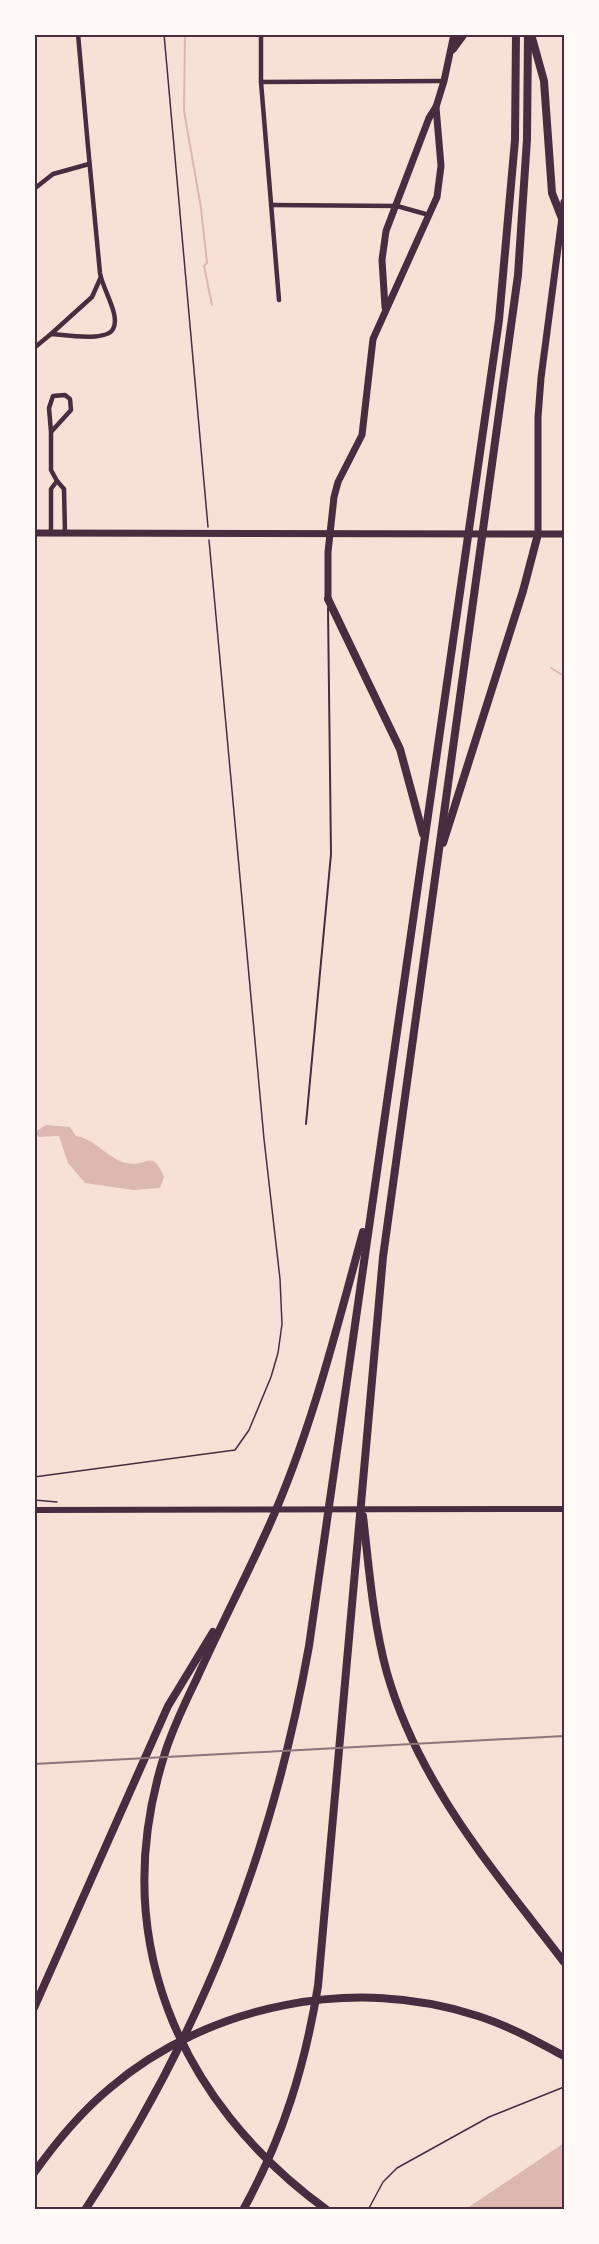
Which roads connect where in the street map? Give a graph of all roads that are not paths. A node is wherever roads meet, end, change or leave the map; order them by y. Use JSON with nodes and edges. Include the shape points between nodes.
{"nodes":[{"id":1,"x":78,"y":34,"type":"edge"},
{"id":2,"x":261,"y":34,"type":"edge"},
{"id":3,"x":454,"y":34,"type":"edge"},
{"id":4,"x":464,"y":34,"type":"edge"},
{"id":5,"x":516,"y":34,"type":"edge"},
{"id":6,"x":529,"y":34,"type":"edge"},
{"id":7,"x":453,"y":49,"type":"junction"},
{"id":8,"x":261,"y":81,"type":"junction"},
{"id":9,"x":444,"y":81,"type":"junction"},
{"id":10,"x":436,"y":107,"type":"junction"},
{"id":11,"x":89,"y":164,"type":"junction"},
{"id":12,"x":34,"y":189,"type":"edge"},
{"id":13,"x":564,"y":202,"type":"edge"},
{"id":14,"x":271,"y":205,"type":"junction"},
{"id":15,"x":397,"y":206,"type":"junction"},
{"id":16,"x":430,"y":216,"type":"junction"},
{"id":17,"x":563,"y":221,"type":"junction"},
{"id":18,"x":101,"y":278,"type":"junction"},
{"id":19,"x":279,"y":300,"type":"dead end"},
{"id":20,"x":385,"y":308,"type":"junction"},
{"id":21,"x":51,"y":334,"type":"junction"},
{"id":22,"x":34,"y":348,"type":"edge"},
{"id":23,"x":51,"y":432,"type":"junction"},
{"id":24,"x":57,"y":481,"type":"junction"},
{"id":25,"x":34,"y":533,"type":"edge"},
{"id":26,"x":51,"y":533,"type":"junction"},
{"id":27,"x":65,"y":533,"type":"junction"},
{"id":28,"x":330,"y":534,"type":"junction"},
{"id":29,"x":538,"y":534,"type":"junction"},
{"id":30,"x":564,"y":534,"type":"edge"},
{"id":31,"x":328,"y":599,"type":"junction"},
{"id":32,"x":424,"y":838,"type":"junction"},
{"id":33,"x":437,"y":861,"type":"junction"},
{"id":34,"x":306,"y":1124,"type":"dead end"},
{"id":35,"x":372,"y":1200,"type":"junction"},
{"id":36,"x":360,"y":1497,"type":"junction"},
{"id":37,"x":564,"y":1509,"type":"edge"},
{"id":38,"x":34,"y":1510,"type":"edge"},
{"id":39,"x":236,"y":1593,"type":"junction"},
{"id":40,"x":564,"y":1962,"type":"edge"},
{"id":41,"x":34,"y":2008,"type":"edge"},
{"id":42,"x":564,"y":2056,"type":"edge"},
{"id":43,"x":34,"y":2173,"type":"edge"},
{"id":44,"x":85,"y":2210,"type":"edge"},
{"id":45,"x":243,"y":2210,"type":"edge"},
{"id":46,"x":327,"y":2210,"type":"edge"}],
"edges":[{"from":1,"to":11,"type":"street"},
{"from":2,"to":8,"type":"street"},
{"from":3,"to":7,"type":"main road"},
{"from":4,"to":7,"type":"highway"},
{"from":5,"to":32,"type":"highway","via":[[515,140],[505,272]]},
{"from":6,"to":17,"type":"highway","via":[[544,81],[552,193]]},
{"from":6,"to":33,"type":"highway","via":[[518,275]]},
{"from":7,"to":9,"type":"main road"},
{"from":8,"to":9,"type":"street"},
{"from":8,"to":14,"type":"street"},
{"from":9,"to":10,"type":"main road"},
{"from":10,"to":15,"type":"main road"},
{"from":10,"to":16,"type":"main road","via":[[441,179]]},
{"from":11,"to":12,"type":"street","via":[[53,174]]},
{"from":11,"to":18,"type":"street"},
{"from":13,"to":17,"type":"main road"},
{"from":14,"to":15,"type":"street"},
{"from":14,"to":19,"type":"street"},
{"from":15,"to":16,"type":"street"},
{"from":15,"to":20,"type":"main road","via":[[383,246]]},
{"from":16,"to":20,"type":"main road"},
{"from":17,"to":29,"type":"main road","via":[[541,378]]},
{"from":18,"to":21,"type":"street","via":[[92,297]]},
{"from":18,"to":21,"type":"street","via":[[114,310],[114,328],[108,334],[93,337]]},
{"from":20,"to":28,"type":"main road","via":[[370,354],[362,435],[338,483]]},
{"from":21,"to":22,"type":"street"},
{"from":23,"to":23,"type":"street","via":[[71,410],[70,399],[65,395],[53,396],[50,401]]},
{"from":23,"to":24,"type":"street","via":[[51,470]]},
{"from":24,"to":26,"type":"street","via":[[51,489]]},
{"from":24,"to":27,"type":"street","via":[[64,489]]},
{"from":25,"to":26,"type":"main road"},
{"from":26,"to":27,"type":"main road"},
{"from":27,"to":28,"type":"main road"},
{"from":28,"to":29,"type":"main road"},
{"from":28,"to":31,"type":"main road"},
{"from":29,"to":30,"type":"main road"},
{"from":29,"to":33,"type":"highway"},
{"from":31,"to":32,"type":"highway","via":[[400,749]]},
{"from":31,"to":34,"type":"lane","via":[[331,854]]},
{"from":32,"to":35,"type":"highway"},
{"from":33,"to":36,"type":"highway","via":[[383,1257]]},
{"from":35,"to":39,"type":"highway","via":[[298,1455]]},
{"from":35,"to":44,"type":"highway","via":[[309,1646],[273,1807],[238,1915],[198,2011],[132,2136]]},
{"from":36,"to":40,"type":"highway","via":[[380,1638],[397,1703],[420,1758],[485,1860]]},
{"from":36,"to":45,"type":"highway","via":[[318,1986],[302,2071],[278,2139]]},
{"from":37,"to":38,"type":"street"},
{"from":39,"to":41,"type":"highway","via":[[168,1706]]},
{"from":39,"to":46,"type":"highway","via":[[165,1750],[152,1801],[146,1856],[148,1926],[161,1990],[204,2085],[261,2155]]},
{"from":42,"to":43,"type":"highway","via":[[476,2015],[409,2001],[374,1997],[330,1999],[272,2008],[201,2032],[130,2072],[90,2107]]}]}
